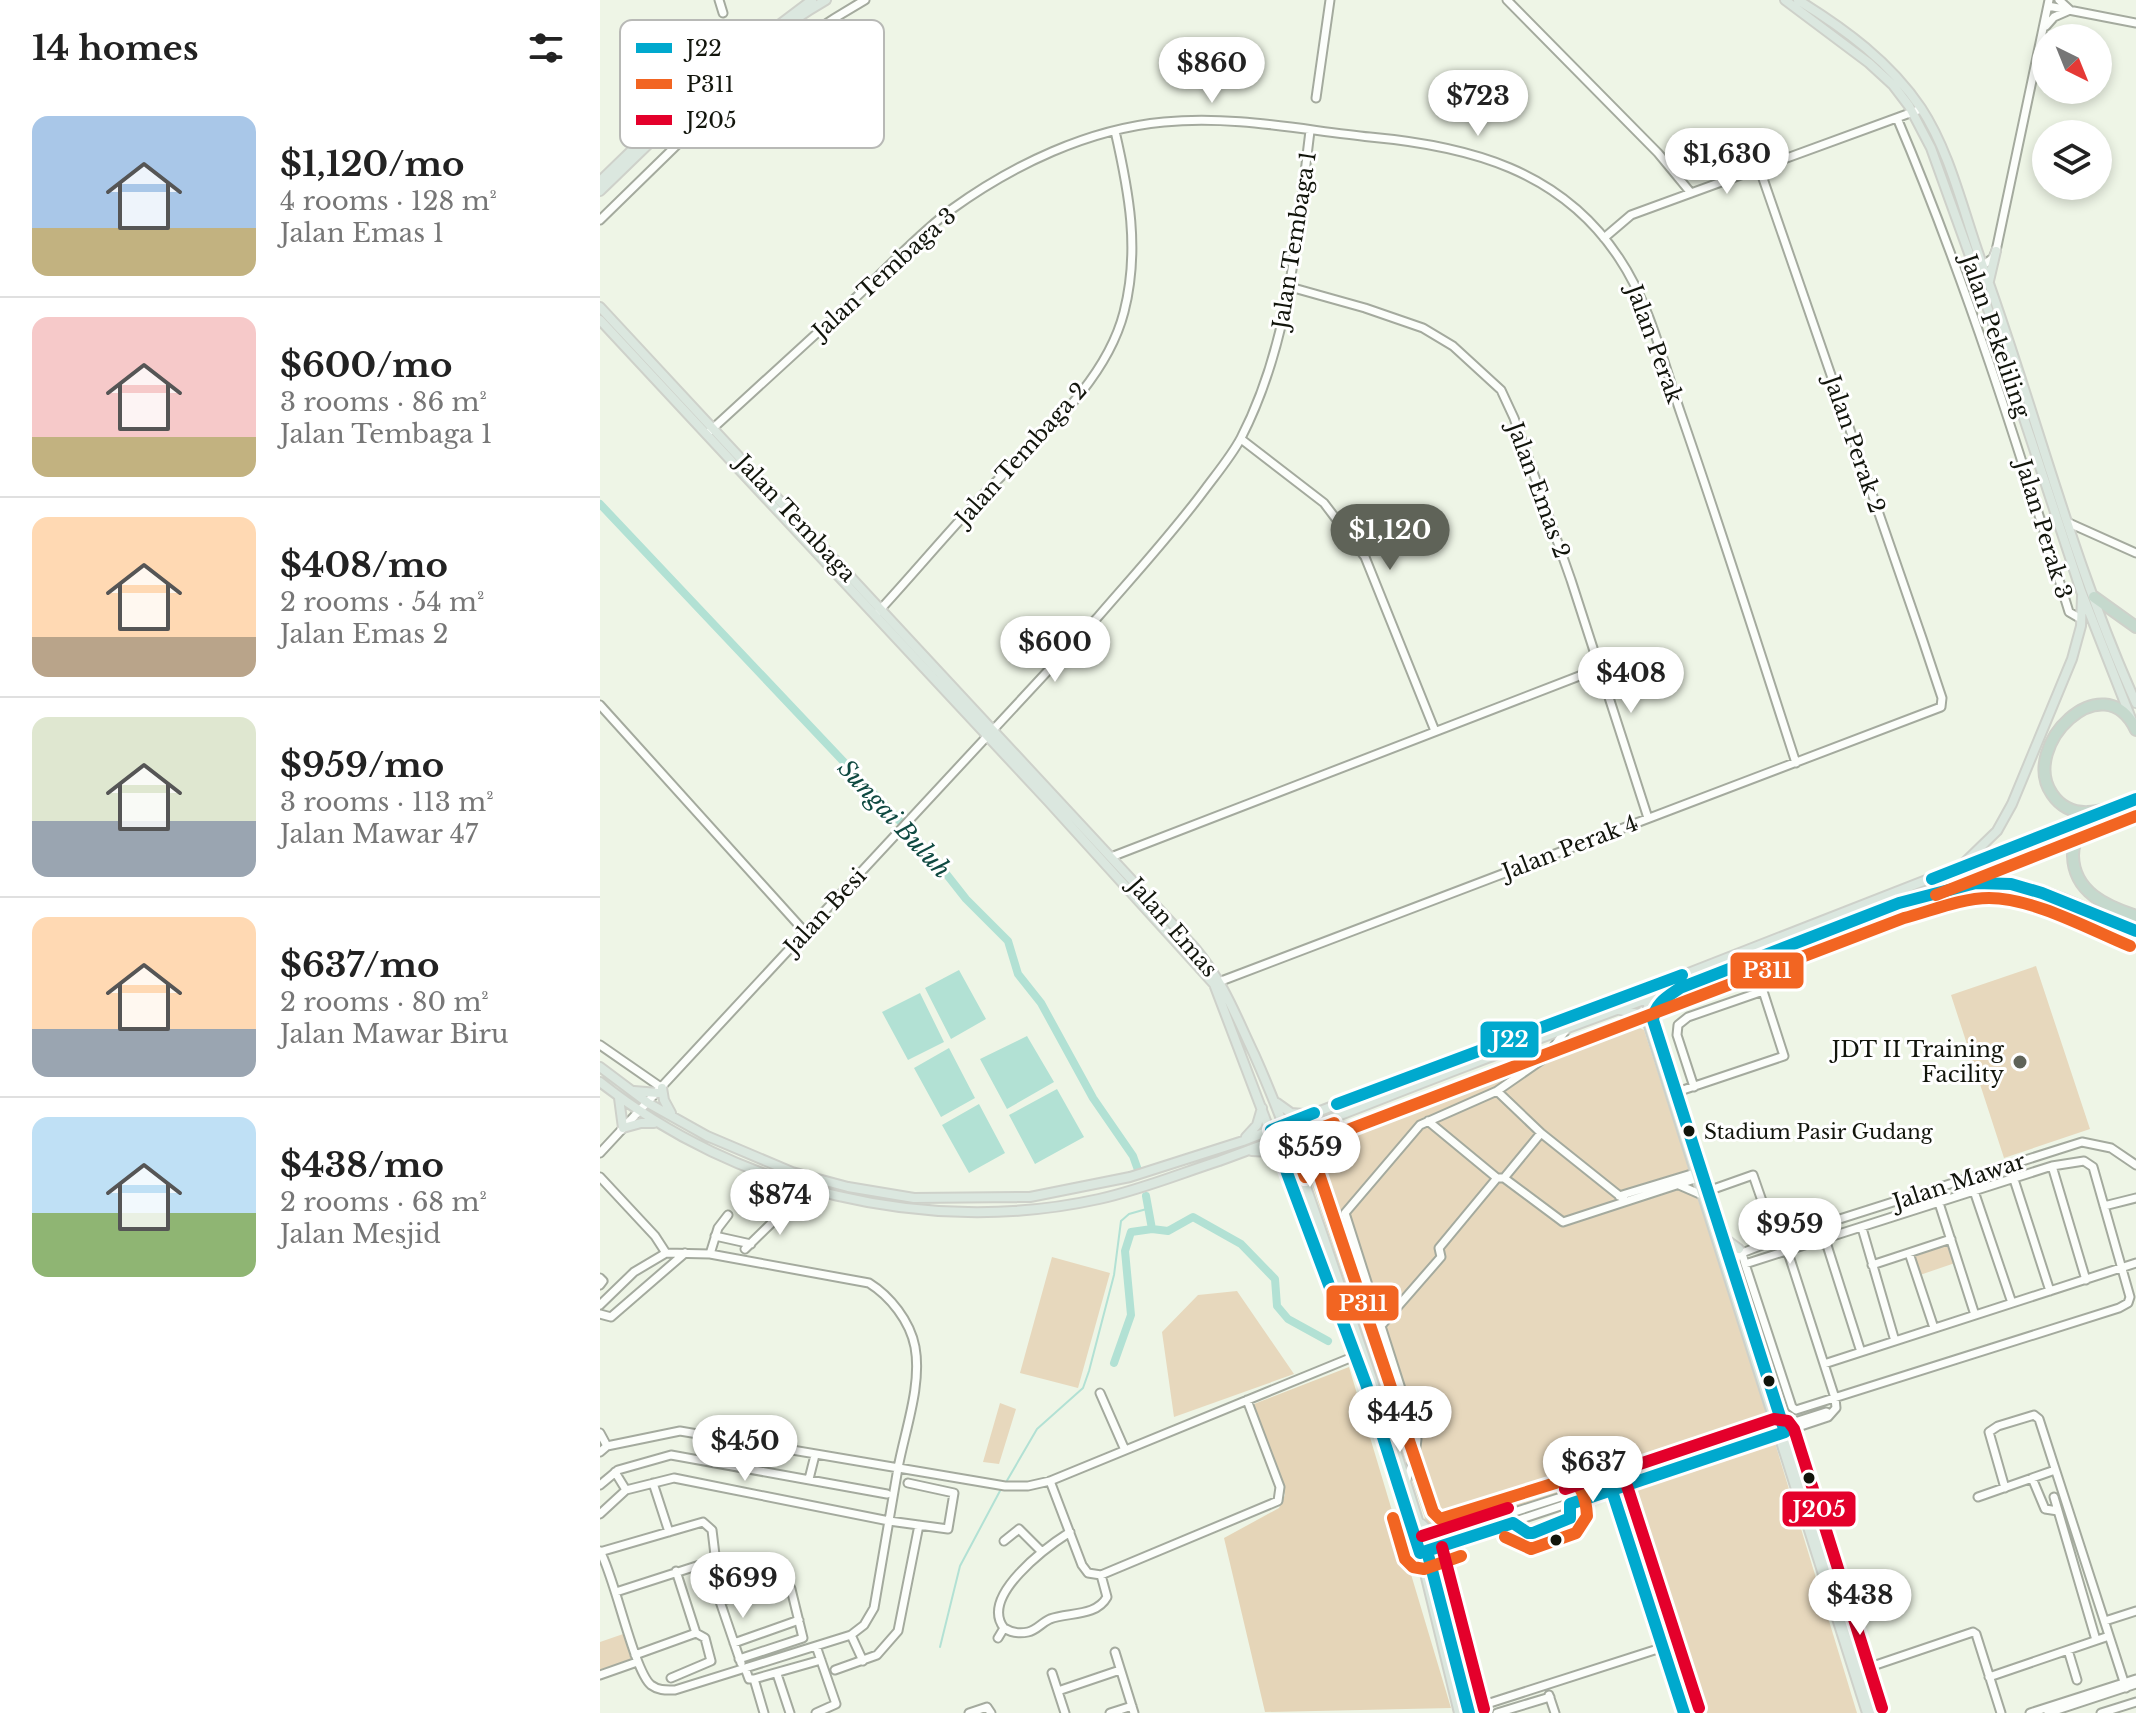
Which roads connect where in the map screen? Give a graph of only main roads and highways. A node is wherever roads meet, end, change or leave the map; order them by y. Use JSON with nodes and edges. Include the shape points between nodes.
{"nodes":[{"id":1,"x":812,"y":0,"type":"edge"},
{"id":2,"x":826,"y":0,"type":"edge"},
{"id":3,"x":1785,"y":0,"type":"edge"},
{"id":4,"x":1798,"y":0,"type":"edge"},
{"id":5,"x":785,"y":20,"type":"edge"},
{"id":6,"x":797,"y":20,"type":"edge"},
{"id":7,"x":1917,"y":111,"type":"junction"},
{"id":8,"x":634,"y":148,"type":"edge"},
{"id":9,"x":645,"y":148,"type":"edge"},
{"id":10,"x":600,"y":181,"type":"edge"},
{"id":11,"x":600,"y":191,"type":"edge"},
{"id":12,"x":1996,"y":251,"type":"road end"},
{"id":13,"x":1977,"y":264,"type":"junction"},
{"id":14,"x":1989,"y":281,"type":"junction"},
{"id":15,"x":600,"y":307,"type":"edge"},
{"id":16,"x":600,"y":320,"type":"edge"},
{"id":17,"x":710,"y":431,"type":"junction"},
{"id":18,"x":2081,"y":591,"type":"junction"},
{"id":19,"x":2094,"y":597,"type":"junction"},
{"id":20,"x":2136,"y":627,"type":"edge"},
{"id":21,"x":2136,"y":703,"type":"edge"},
{"id":22,"x":2134,"y":726,"type":"edge"},
{"id":23,"x":989,"y":732,"type":"junction"},
{"id":24,"x":2136,"y":799,"type":"edge"},
{"id":25,"x":2136,"y":806,"type":"edge"},
{"id":26,"x":2099,"y":812,"type":"junction"},
{"id":27,"x":2088,"y":826,"type":"junction"},
{"id":28,"x":1957,"y":869,"type":"junction"},
{"id":29,"x":1899,"y":903,"type":"junction"},
{"id":30,"x":2136,"y":916,"type":"edge"},
{"id":31,"x":2136,"y":931,"type":"edge"},
{"id":32,"x":1731,"y":956,"type":"junction"},
{"id":33,"x":1735,"y":966,"type":"junction"},
{"id":34,"x":1217,"y":983,"type":"junction"},
{"id":35,"x":1650,"y":988,"type":"junction"},
{"id":36,"x":1680,"y":988,"type":"junction"},
{"id":37,"x":1648,"y":1000,"type":"junction"},
{"id":38,"x":1620,"y":1010,"type":"junction"},
{"id":39,"x":1649,"y":1026,"type":"junction"},
{"id":40,"x":600,"y":1067,"type":"edge"},
{"id":41,"x":600,"y":1082,"type":"edge"},
{"id":42,"x":630,"y":1090,"type":"junction"},
{"id":43,"x":1673,"y":1093,"type":"junction"},
{"id":44,"x":619,"y":1097,"type":"junction"},
{"id":45,"x":1274,"y":1100,"type":"junction"},
{"id":46,"x":1262,"y":1106,"type":"junction"},
{"id":47,"x":1314,"y":1113,"type":"junction"},
{"id":48,"x":674,"y":1116,"type":"junction"},
{"id":49,"x":1321,"y":1123,"type":"junction"},
{"id":50,"x":659,"y":1124,"type":"junction"},
{"id":51,"x":1284,"y":1125,"type":"junction"},
{"id":52,"x":1271,"y":1130,"type":"junction"},
{"id":53,"x":1288,"y":1136,"type":"junction"},
{"id":54,"x":1243,"y":1141,"type":"junction"},
{"id":55,"x":1275,"y":1141,"type":"junction"},
{"id":56,"x":1247,"y":1150,"type":"junction"},
{"id":57,"x":1298,"y":1162,"type":"junction"},
{"id":58,"x":1285,"y":1167,"type":"junction"},
{"id":59,"x":1699,"y":1174,"type":"junction"},
{"id":60,"x":1704,"y":1193,"type":"junction"},
{"id":61,"x":1723,"y":1238,"type":"junction"},
{"id":62,"x":1741,"y":1251,"type":"road end"},
{"id":63,"x":1725,"y":1255,"type":"junction"},
{"id":64,"x":1354,"y":1339,"type":"junction"},
{"id":65,"x":1355,"y":1356,"type":"junction"},
{"id":66,"x":1345,"y":1360,"type":"road end"},
{"id":67,"x":1369,"y":1370,"type":"junction"},
{"id":68,"x":1781,"y":1430,"type":"junction"},
{"id":69,"x":1419,"y":1521,"type":"junction"},
{"id":70,"x":1439,"y":1536,"type":"road end"},
{"id":71,"x":1422,"y":1547,"type":"junction"},
{"id":72,"x":1465,"y":1712,"type":"edge"},
{"id":73,"x":1867,"y":1713,"type":"edge"},
{"id":74,"x":1875,"y":1713,"type":"edge"}],
"edges":[{"from":1,"to":5,"type":"main road"},
{"from":2,"to":6,"type":"main road"},
{"from":3,"to":7,"type":"main road","name":"Jalan Pekeliling","via":[[1869,63]]},
{"from":4,"to":7,"type":"main road","name":"Jalan Pekeliling","via":[[1874,54],[1897,77]]},
{"from":7,"to":13,"type":"main road","name":"Jalan Pekeliling"},
{"from":8,"to":10,"type":"main road"},
{"from":9,"to":11,"type":"main road"},
{"from":12,"to":14,"type":"main road"},
{"from":13,"to":14,"type":"main road","name":"Jalan Pekeliling"},
{"from":13,"to":18,"type":"main road","name":"Jalan Pekeliling"},
{"from":14,"to":19,"type":"main road","name":"Jalan Pekeliling"},
{"from":15,"to":17,"type":"main road","name":"Jalan Tembaga"},
{"from":16,"to":17,"type":"main road","name":"Jalan Tembaga"},
{"from":17,"to":23,"type":"main road","name":"Jalan Tembaga"},
{"from":18,"to":22,"type":"main road","name":"Jalan Pekeliling"},
{"from":18,"to":28,"type":"main road","via":[[2072,659],[2012,804],[1988,841]]},
{"from":19,"to":20,"type":"highway"},
{"from":19,"to":21,"type":"main road","name":"Jalan Pekeliling"},
{"from":22,"to":26,"type":"highway","via":[[2115,706],[2087,707],[2064,725],[2049,749],[2045,776],[2056,799],[2076,811]]},
{"from":23,"to":34,"type":"main road","name":"Jalan Emas"},
{"from":23,"to":34,"type":"main road","name":"Jalan Emas","via":[[1195,948]]},
{"from":24,"to":26,"type":"highway"},
{"from":25,"to":27,"type":"highway"},
{"from":26,"to":28,"type":"main road"},
{"from":27,"to":29,"type":"main road"},
{"from":27,"to":30,"type":"highway","via":[[2074,846],[2080,882],[2102,902]]},
{"from":28,"to":32,"type":"main road"},
{"from":29,"to":31,"type":"highway","via":[[1964,885],[2011,884]]},
{"from":29,"to":33,"type":"main road"},
{"from":32,"to":33,"type":"main road"},
{"from":32,"to":35,"type":"main road"},
{"from":33,"to":36,"type":"main road"},
{"from":34,"to":45,"type":"main road","name":"Jalan Emas"},
{"from":34,"to":46,"type":"main road","name":"Jalan Emas"},
{"from":35,"to":37,"type":"main road"},
{"from":35,"to":47,"type":"main road"},
{"from":36,"to":37,"type":"main road"},
{"from":36,"to":43,"type":"main road","via":[[1661,1000],[1653,1014]]},
{"from":37,"to":38,"type":"main road"},
{"from":37,"to":39,"type":"main road"},
{"from":38,"to":39,"type":"main road","via":[[1638,1014]]},
{"from":38,"to":49,"type":"main road"},
{"from":39,"to":43,"type":"main road"},
{"from":40,"to":42,"type":"main road"},
{"from":41,"to":44,"type":"main road"},
{"from":42,"to":48,"type":"main road"},
{"from":42,"to":48,"type":"main road","via":[[660,1091]]},
{"from":43,"to":59,"type":"main road"},
{"from":43,"to":59,"type":"main road"},
{"from":44,"to":50,"type":"main road"},
{"from":44,"to":50,"type":"main road","via":[[623,1128]]},
{"from":45,"to":47,"type":"main road","via":[[1291,1113]]},
{"from":45,"to":51,"type":"main road","name":"Jalan Emas"},
{"from":46,"to":52,"type":"main road","name":"Jalan Emas"},
{"from":46,"to":54,"type":"main road","via":[[1257,1125]]},
{"from":47,"to":51,"type":"main road"},
{"from":48,"to":54,"type":"main road","via":[[716,1141],[792,1172],[914,1198],[1030,1197],[1130,1177]]},
{"from":49,"to":53,"type":"main road"},
{"from":49,"to":57,"type":"main road","via":[[1298,1143]]},
{"from":50,"to":56,"type":"main road","via":[[786,1183],[881,1204],[972,1211],[1096,1200]]},
{"from":51,"to":52,"type":"main road"},
{"from":51,"to":53,"type":"main road","name":"Jalan Emas"},
{"from":52,"to":54,"type":"main road"},
{"from":52,"to":55,"type":"main road","name":"Jalan Emas"},
{"from":53,"to":55,"type":"main road"},
{"from":53,"to":57,"type":"main road","name":"Jalan Emas"},
{"from":55,"to":56,"type":"main road"},
{"from":55,"to":58,"type":"main road","name":"Jalan Emas"},
{"from":56,"to":58,"type":"main road","via":[[1270,1152]]},
{"from":57,"to":64,"type":"main road","name":"Jalan Emas"},
{"from":58,"to":64,"type":"main road","name":"Jalan Emas"},
{"from":59,"to":60,"type":"main road"},
{"from":60,"to":61,"type":"main road"},
{"from":60,"to":63,"type":"main road"},
{"from":61,"to":62,"type":"main road"},
{"from":61,"to":63,"type":"main road"},
{"from":63,"to":68,"type":"main road"},
{"from":63,"to":68,"type":"main road"},
{"from":64,"to":65,"type":"main road","via":[[1359,1352]]},
{"from":64,"to":66,"type":"main road"},
{"from":64,"to":67,"type":"main road"},
{"from":65,"to":67,"type":"main road"},
{"from":65,"to":71,"type":"main road"},
{"from":67,"to":69,"type":"main road"},
{"from":68,"to":73,"type":"main road"},
{"from":68,"to":74,"type":"main road"},
{"from":69,"to":70,"type":"main road"},
{"from":69,"to":71,"type":"main road"},
{"from":71,"to":72,"type":"main road"}]}
